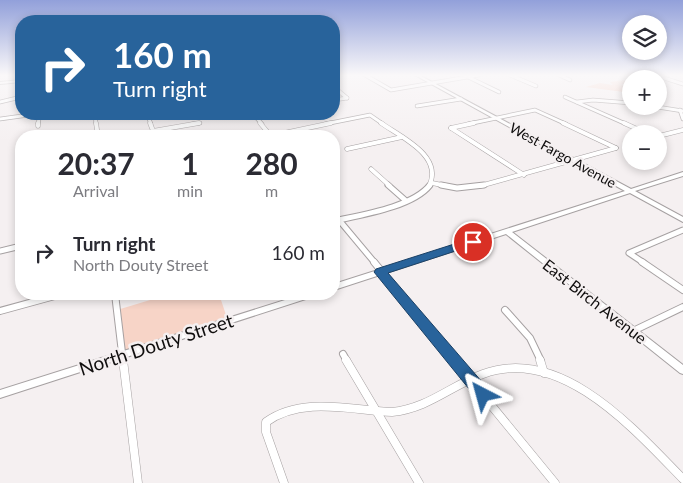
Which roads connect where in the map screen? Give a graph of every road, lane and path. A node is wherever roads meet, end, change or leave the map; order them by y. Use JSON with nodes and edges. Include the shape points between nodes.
{"nodes":[{"id":1,"x":15,"y":98,"type":"edge"},
{"id":2,"x":458,"y":98,"type":"edge"},
{"id":3,"x":566,"y":98,"type":"edge"},
{"id":4,"x":461,"y":99,"type":"junction"},
{"id":5,"x":1,"y":101,"type":"edge"},
{"id":6,"x":577,"y":102,"type":"junction"},
{"id":7,"x":622,"y":103,"type":"edge"},
{"id":8,"x":417,"y":106,"type":"dead end"},
{"id":9,"x":667,"y":108,"type":"edge"},
{"id":10,"x":682,"y":110,"type":"edge"},
{"id":11,"x":15,"y":117,"type":"edge"},
{"id":12,"x":495,"y":117,"type":"junction"},
{"id":13,"x":0,"y":119,"type":"edge"},
{"id":14,"x":683,"y":119,"type":"edge"},
{"id":15,"x":38,"y":120,"type":"edge"},
{"id":16,"x":259,"y":120,"type":"edge"},
{"id":17,"x":200,"y":123,"type":"dead end"},
{"id":18,"x":628,"y":125,"type":"edge"},
{"id":19,"x":38,"y":126,"type":"dead end"},
{"id":20,"x":159,"y":130,"type":"edge"},
{"id":21,"x":266,"y":130,"type":"edge"},
{"id":22,"x":299,"y":130,"type":"edge"},
{"id":23,"x":683,"y":130,"type":"edge"},
{"id":24,"x":667,"y":134,"type":"edge"},
{"id":25,"x":402,"y":136,"type":"junction"},
{"id":26,"x":347,"y":149,"type":"dead end"},
{"id":27,"x":573,"y":160,"type":"junction"},
{"id":28,"x":371,"y":169,"type":"dead end"},
{"id":29,"x":524,"y":174,"type":"junction"},
{"id":30,"x":683,"y":174,"type":"edge"},
{"id":31,"x":432,"y":183,"type":"junction"},
{"id":32,"x":630,"y":191,"type":"junction"},
{"id":33,"x":405,"y":200,"type":"junction"},
{"id":34,"x":340,"y":220,"type":"edge"},
{"id":35,"x":683,"y":220,"type":"edge"},
{"id":36,"x":340,"y":226,"type":"edge"},
{"id":37,"x":683,"y":230,"type":"edge"},
{"id":38,"x":506,"y":231,"type":"junction"},
{"id":39,"x":15,"y":247,"type":"edge"},
{"id":40,"x":0,"y":251,"type":"edge"},
{"id":41,"x":380,"y":272,"type":"junction"},
{"id":42,"x":340,"y":285,"type":"edge"},
{"id":43,"x":683,"y":290,"type":"edge"},
{"id":44,"x":39,"y":300,"type":"edge"},
{"id":45,"x":116,"y":300,"type":"edge"},
{"id":46,"x":293,"y":300,"type":"edge"},
{"id":47,"x":683,"y":307,"type":"edge"},
{"id":48,"x":0,"y":310,"type":"edge"},
{"id":49,"x":505,"y":310,"type":"dead end"},
{"id":50,"x":633,"y":331,"type":"junction"},
{"id":51,"x":343,"y":354,"type":"dead end"},
{"id":52,"x":123,"y":355,"type":"junction"},
{"id":53,"x":683,"y":370,"type":"edge"},
{"id":54,"x":544,"y":373,"type":"junction"},
{"id":55,"x":472,"y":380,"type":"junction"},
{"id":56,"x":0,"y":394,"type":"edge"},
{"id":57,"x":377,"y":412,"type":"junction"},
{"id":58,"x":683,"y":479,"type":"edge"},
{"id":59,"x":138,"y":483,"type":"edge"},
{"id":60,"x":284,"y":483,"type":"edge"},
{"id":61,"x":419,"y":483,"type":"edge"},
{"id":62,"x":555,"y":483,"type":"edge"}],
"edges":[{"from":1,"to":5,"type":"street"},
{"from":2,"to":4,"type":"street","name":"West Fargo Avenue"},
{"from":3,"to":6,"type":"street"},
{"from":4,"to":8,"type":"street"},
{"from":4,"to":12,"type":"street","name":"West Fargo Avenue"},
{"from":6,"to":7,"type":"street"},
{"from":6,"to":18,"type":"street"},
{"from":9,"to":10,"type":"street"},
{"from":10,"to":14,"type":"street"},
{"from":11,"to":13,"type":"street"},
{"from":12,"to":27,"type":"street","name":"West Fargo Avenue"},
{"from":12,"to":27,"type":"street","via":[[535,110],[616,148]]},
{"from":12,"to":29,"type":"street","via":[[451,128]]},
{"from":15,"to":19,"type":"street"},
{"from":16,"to":21,"type":"street"},
{"from":17,"to":20,"type":"street"},
{"from":22,"to":25,"type":"street","via":[[370,115]]},
{"from":23,"to":24,"type":"street"},
{"from":25,"to":26,"type":"street"},
{"from":25,"to":31,"type":"street","via":[[430,160],[434,168]]},
{"from":27,"to":29,"type":"street"},
{"from":27,"to":32,"type":"street","name":"West Fargo Avenue"},
{"from":28,"to":33,"type":"street"},
{"from":29,"to":31,"type":"street","via":[[469,188]]},
{"from":30,"to":32,"type":"street"},
{"from":31,"to":33,"type":"street","via":[[422,193]]},
{"from":32,"to":35,"type":"street","name":"West Fargo Avenue"},
{"from":32,"to":38,"type":"street"},
{"from":33,"to":34,"type":"street"},
{"from":36,"to":41,"type":"street"},
{"from":37,"to":43,"type":"street","via":[[629,253]]},
{"from":38,"to":41,"type":"street"},
{"from":38,"to":50,"type":"street","name":"East Birch Avenue"},
{"from":39,"to":40,"type":"street"},
{"from":41,"to":42,"type":"street"},
{"from":41,"to":55,"type":"street"},
{"from":44,"to":48,"type":"street"},
{"from":45,"to":52,"type":"street"},
{"from":46,"to":52,"type":"street","name":"North Douty Street"},
{"from":47,"to":50,"type":"street"},
{"from":49,"to":54,"type":"street","via":[[534,341]]},
{"from":50,"to":53,"type":"street","name":"East Birch Avenue"},
{"from":51,"to":57,"type":"street"},
{"from":52,"to":56,"type":"street","name":"North Douty Street"},
{"from":52,"to":59,"type":"street"},
{"from":54,"to":55,"type":"street","via":[[508,368]]},
{"from":54,"to":58,"type":"street","via":[[597,398]]},
{"from":55,"to":57,"type":"street","via":[[412,408]]},
{"from":55,"to":62,"type":"street"},
{"from":57,"to":60,"type":"street","via":[[316,406],[280,413],[266,422],[266,432]]},
{"from":57,"to":61,"type":"street"}]}
